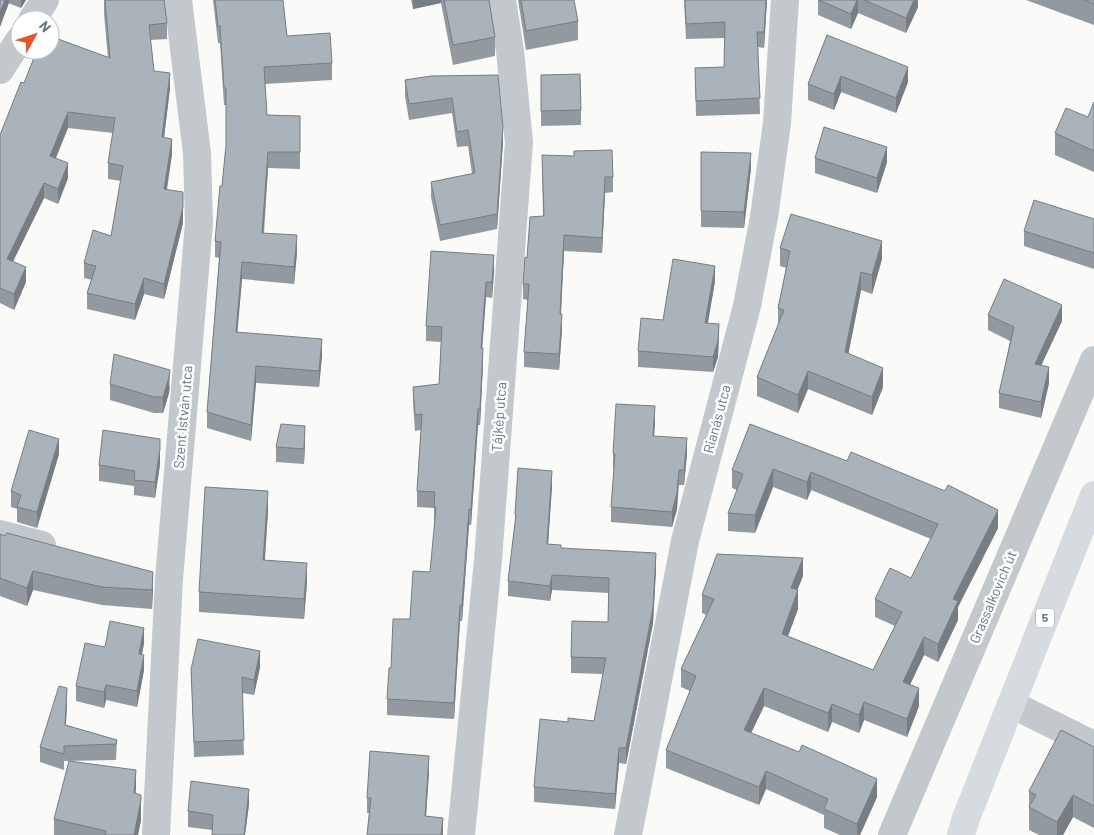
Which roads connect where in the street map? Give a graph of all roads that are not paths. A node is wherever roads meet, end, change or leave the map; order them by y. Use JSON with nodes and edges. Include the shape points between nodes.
{"nodes":[{"id":1,"x":178,"y":0,"type":"edge"},
{"id":2,"x":502,"y":0,"type":"edge"},
{"id":3,"x":785,"y":0,"type":"edge"},
{"id":4,"x":10,"y":54,"type":"edge"},
{"id":5,"x":0,"y":70,"type":"edge"},
{"id":6,"x":1094,"y":360,"type":"edge"},
{"id":7,"x":1094,"y":496,"type":"edge"},
{"id":8,"x":1087,"y":523,"type":"edge"},
{"id":9,"x":0,"y":534,"type":"edge"},
{"id":10,"x":66,"y":551,"type":"edge"},
{"id":11,"x":141,"y":571,"type":"edge"},
{"id":12,"x":169,"y":579,"type":"junction"},
{"id":13,"x":1011,"y":704,"type":"junction"},
{"id":14,"x":1094,"y":746,"type":"edge"},
{"id":15,"x":961,"y":829,"type":"edge"},
{"id":16,"x":156,"y":835,"type":"edge"},
{"id":17,"x":461,"y":835,"type":"edge"},
{"id":18,"x":628,"y":835,"type":"edge"},
{"id":19,"x":892,"y":835,"type":"edge"}],
"edges":[{"from":1,"to":12,"type":"street","name":"Szent István utca","via":[[198,153],[199,224]]},
{"from":2,"to":17,"type":"street","name":"Tájkép utca","via":[[519,142],[488,560]]},
{"from":3,"to":18,"type":"street","name":"Rianás utca","via":[[777,123],[764,217],[747,306],[685,541]]},
{"from":4,"to":5,"type":"street"},
{"from":6,"to":19,"type":"street","name":"Grassalkovich út"},
{"from":7,"to":8,"type":"main road","number":"5"},
{"from":8,"to":13,"type":"main road","number":"5"},
{"from":9,"to":10,"type":"street"},
{"from":11,"to":12,"type":"street"},
{"from":12,"to":16,"type":"street","name":"Szent István utca"},
{"from":13,"to":14,"type":"street"},
{"from":13,"to":15,"type":"main road","number":"5"}]}
